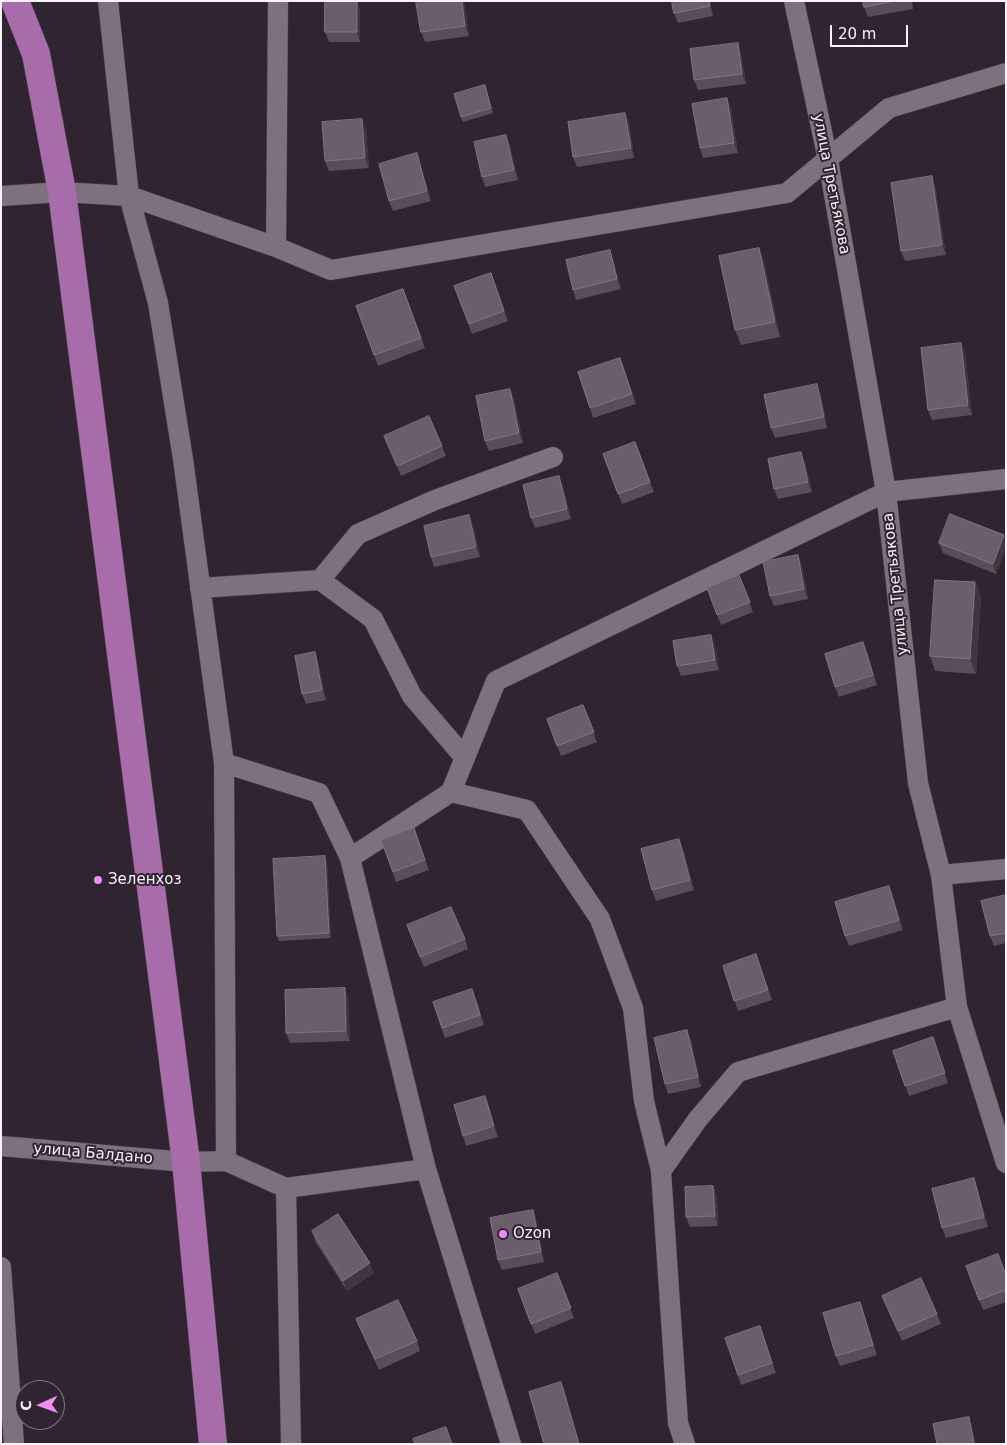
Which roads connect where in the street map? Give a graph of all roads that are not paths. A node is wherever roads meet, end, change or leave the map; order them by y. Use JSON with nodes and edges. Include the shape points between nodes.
{"nodes":[{"id":1,"x":15,"y":1,"type":"edge"},
{"id":2,"x":108,"y":1,"type":"edge"},
{"id":3,"x":278,"y":1,"type":"edge"},
{"id":4,"x":794,"y":1,"type":"edge"},
{"id":5,"x":1006,"y":73,"type":"edge"},
{"id":6,"x":828,"y":160,"type":"junction"},
{"id":7,"x":62,"y":192,"type":"junction"},
{"id":8,"x":1,"y":196,"type":"edge"},
{"id":9,"x":129,"y":196,"type":"junction"},
{"id":10,"x":276,"y":247,"type":"junction"},
{"id":11,"x":553,"y":457,"type":"dead end"},
{"id":12,"x":1006,"y":479,"type":"edge"},
{"id":13,"x":886,"y":492,"type":"junction"},
{"id":14,"x":320,"y":580,"type":"junction"},
{"id":15,"x":200,"y":588,"type":"junction"},
{"id":16,"x":465,"y":758,"type":"junction"},
{"id":17,"x":224,"y":763,"type":"junction"},
{"id":18,"x":451,"y":792,"type":"junction"},
{"id":19,"x":350,"y":858,"type":"junction"},
{"id":20,"x":1006,"y":869,"type":"edge"},
{"id":21,"x":942,"y":875,"type":"junction"},
{"id":22,"x":957,"y":1007,"type":"junction"},
{"id":23,"x":1,"y":1146,"type":"edge"},
{"id":24,"x":226,"y":1161,"type":"junction"},
{"id":25,"x":186,"y":1162,"type":"junction"},
{"id":26,"x":1006,"y":1163,"type":"edge"},
{"id":27,"x":426,"y":1169,"type":"junction"},
{"id":28,"x":661,"y":1171,"type":"junction"},
{"id":29,"x":286,"y":1188,"type":"junction"},
{"id":30,"x":1,"y":1267,"type":"edge"},
{"id":31,"x":14,"y":1444,"type":"edge"},
{"id":32,"x":213,"y":1444,"type":"edge"},
{"id":33,"x":291,"y":1444,"type":"edge"},
{"id":34,"x":511,"y":1444,"type":"edge"},
{"id":35,"x":684,"y":1444,"type":"edge"}],
"edges":[{"from":1,"to":7,"type":"main road","via":[[36,54]]},
{"from":2,"to":9,"type":"street"},
{"from":3,"to":10,"type":"street"},
{"from":4,"to":6,"type":"street","name":"улица Третьякова"},
{"from":5,"to":6,"type":"street","via":[[889,108]]},
{"from":6,"to":10,"type":"street","via":[[787,193],[331,270]]},
{"from":6,"to":13,"type":"street","name":"улица Третьякова"},
{"from":7,"to":8,"type":"street"},
{"from":7,"to":9,"type":"street"},
{"from":7,"to":25,"type":"main road"},
{"from":9,"to":10,"type":"street"},
{"from":9,"to":15,"type":"street","via":[[158,303]]},
{"from":11,"to":14,"type":"street","via":[[435,500],[358,534]]},
{"from":12,"to":13,"type":"street"},
{"from":13,"to":16,"type":"street","via":[[496,681]]},
{"from":13,"to":21,"type":"street","name":"улица Третьякова","via":[[918,783]]},
{"from":14,"to":15,"type":"street"},
{"from":14,"to":16,"type":"street","via":[[372,619],[412,696]]},
{"from":15,"to":17,"type":"street"},
{"from":16,"to":18,"type":"street"},
{"from":17,"to":19,"type":"street","via":[[319,793]]},
{"from":17,"to":24,"type":"street"},
{"from":18,"to":19,"type":"street"},
{"from":18,"to":28,"type":"street","via":[[527,810],[600,919],[633,1008],[644,1101]]},
{"from":19,"to":27,"type":"street"},
{"from":20,"to":21,"type":"street"},
{"from":21,"to":22,"type":"street","name":"улица Третьякова"},
{"from":22,"to":26,"type":"street","name":"улица Третьякова"},
{"from":22,"to":28,"type":"street","via":[[738,1072],[698,1119]]},
{"from":23,"to":25,"type":"street","name":"улица Балдано"},
{"from":24,"to":25,"type":"street","name":"улица Балдано"},
{"from":24,"to":29,"type":"street"},
{"from":25,"to":32,"type":"main road"},
{"from":27,"to":29,"type":"street"},
{"from":27,"to":34,"type":"street"},
{"from":28,"to":35,"type":"street","via":[[678,1423]]},
{"from":29,"to":33,"type":"street"},
{"from":30,"to":31,"type":"street"}]}
